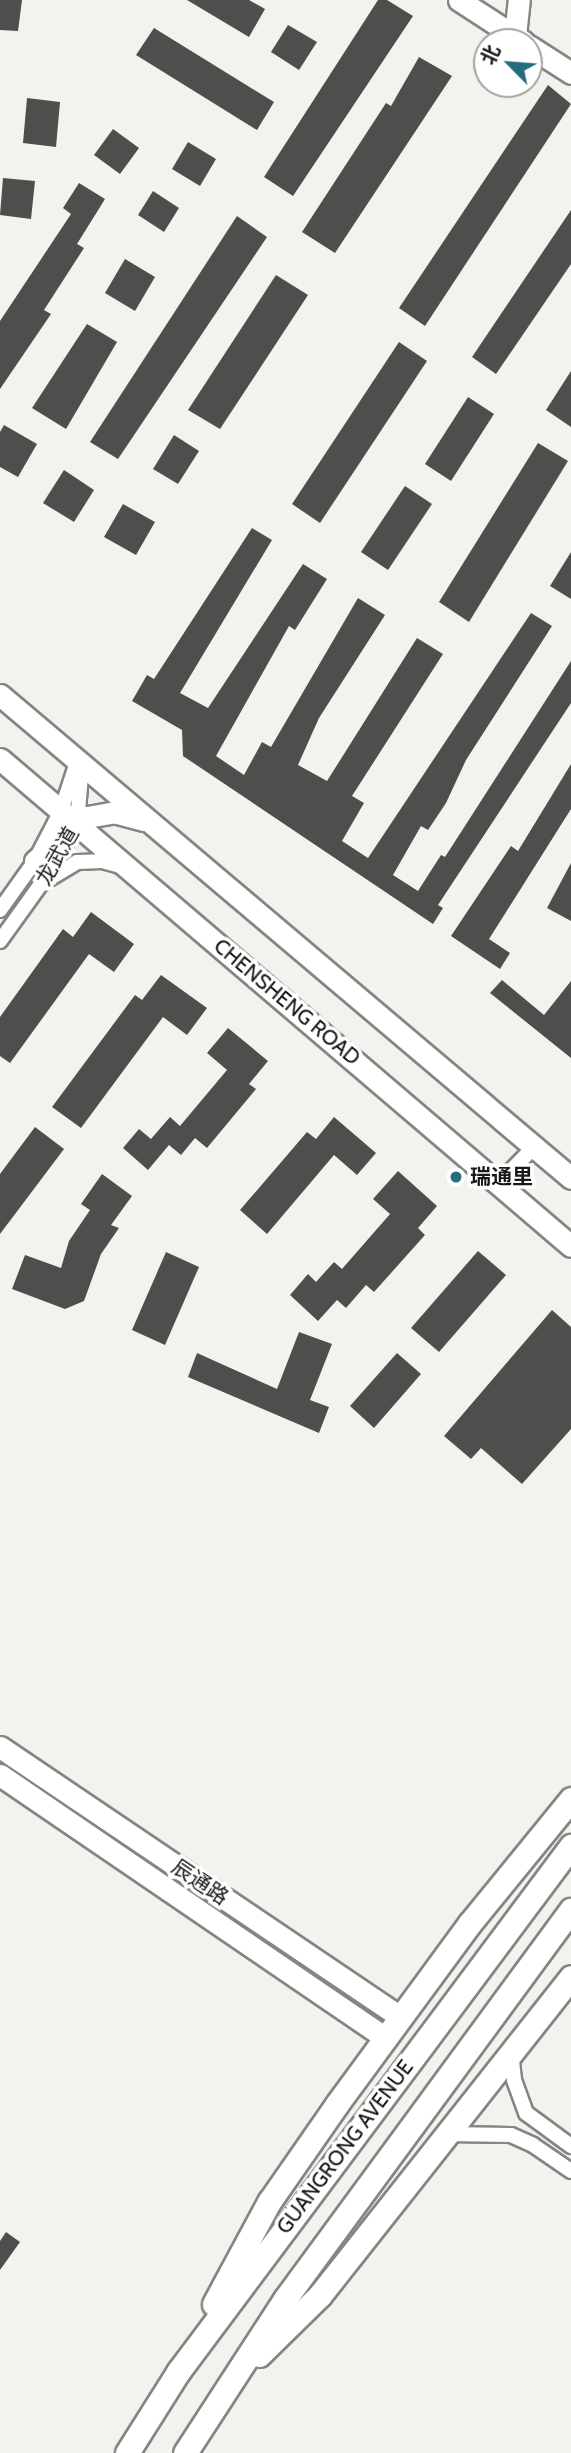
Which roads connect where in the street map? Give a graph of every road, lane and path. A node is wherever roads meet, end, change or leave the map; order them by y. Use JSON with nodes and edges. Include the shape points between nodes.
{"nodes":[{"id":1,"x":459,"y":0,"type":"edge"},
{"id":2,"x":519,"y":0,"type":"edge"},
{"id":3,"x":502,"y":28,"type":"edge"},
{"id":4,"x":521,"y":28,"type":"edge"},
{"id":5,"x":543,"y":55,"type":"edge"},
{"id":6,"x":571,"y":73,"type":"edge"},
{"id":7,"x":0,"y":695,"type":"edge"},
{"id":8,"x":0,"y":759,"type":"edge"},
{"id":9,"x":77,"y":761,"type":"junction"},
{"id":10,"x":69,"y":817,"type":"junction"},
{"id":11,"x":150,"y":821,"type":"junction"},
{"id":12,"x":35,"y":861,"type":"joint"},
{"id":13,"x":132,"y":870,"type":"junction"},
{"id":14,"x":40,"y":887,"type":"junction"},
{"id":15,"x":0,"y":910,"type":"edge"},
{"id":16,"x":0,"y":941,"type":"edge"},
{"id":17,"x":533,"y":1148,"type":"junction"},
{"id":18,"x":571,"y":1178,"type":"edge"},
{"id":19,"x":499,"y":1183,"type":"junction"},
{"id":20,"x":571,"y":1246,"type":"edge"},
{"id":21,"x":0,"y":1747,"type":"edge"},
{"id":22,"x":0,"y":1775,"type":"edge"},
{"id":23,"x":571,"y":1799,"type":"edge"},
{"id":24,"x":571,"y":1846,"type":"edge"},
{"id":25,"x":571,"y":1910,"type":"edge"},
{"id":26,"x":571,"y":1977,"type":"edge"},
{"id":27,"x":401,"y":2017,"type":"junction"},
{"id":28,"x":386,"y":2038,"type":"junction"},
{"id":29,"x":511,"y":2051,"type":"junction"},
{"id":30,"x":446,"y":2134,"type":"junction"},
{"id":31,"x":571,"y":2146,"type":"edge"},
{"id":32,"x":571,"y":2171,"type":"edge"},
{"id":33,"x":178,"y":2372,"type":"junction"},
{"id":34,"x":229,"y":2384,"type":"junction"},
{"id":35,"x":127,"y":2453,"type":"edge"},
{"id":36,"x":185,"y":2453,"type":"edge"}],
"edges":[{"from":1,"to":3,"type":"main road"},
{"from":2,"to":4,"type":"main road"},
{"from":5,"to":6,"type":"main road"},
{"from":7,"to":9,"type":"main road"},
{"from":8,"to":10,"type":"main road","name":"CHENSHENG ROAD"},
{"from":9,"to":10,"type":"street","name":"龙武道","via":[[82,775]]},
{"from":9,"to":11,"type":"main road"},
{"from":10,"to":11,"type":"main road","via":[[114,812]]},
{"from":10,"to":12,"type":"main road"},
{"from":10,"to":13,"type":"main road","name":"CHENSHENG ROAD"},
{"from":10,"to":14,"type":"street","name":"龙武道"},
{"from":11,"to":17,"type":"main road"},
{"from":12,"to":15,"type":"street"},
{"from":13,"to":14,"type":"street","via":[[102,861],[78,862]]},
{"from":13,"to":19,"type":"main road","name":"CHENSHENG ROAD"},
{"from":14,"to":16,"type":"street","name":"龙武道"},
{"from":17,"to":18,"type":"main road"},
{"from":17,"to":19,"type":"street"},
{"from":19,"to":20,"type":"main road","name":"CHENSHENG ROAD"},
{"from":21,"to":27,"type":"main road","name":"辰通路"},
{"from":22,"to":28,"type":"main road","name":"辰通路"},
{"from":23,"to":27,"type":"main road"},
{"from":24,"to":33,"type":"main road","name":"GUANGRONG AVENUE"},
{"from":25,"to":34,"type":"main road","name":"GUANGRONG AVENUE","via":[[285,2298]]},
{"from":26,"to":29,"type":"main road"},
{"from":27,"to":28,"type":"main road"},
{"from":28,"to":33,"type":"main road","via":[[269,2202]]},
{"from":29,"to":30,"type":"main road"},
{"from":29,"to":31,"type":"street","via":[[514,2080],[526,2113]]},
{"from":30,"to":32,"type":"street","via":[[511,2135],[533,2144]]},
{"from":30,"to":34,"type":"main road","via":[[320,2295]]},
{"from":33,"to":35,"type":"main road","name":"GUANGRONG AVENUE"},
{"from":34,"to":36,"type":"main road","name":"GUANGRONG AVENUE"}]}
